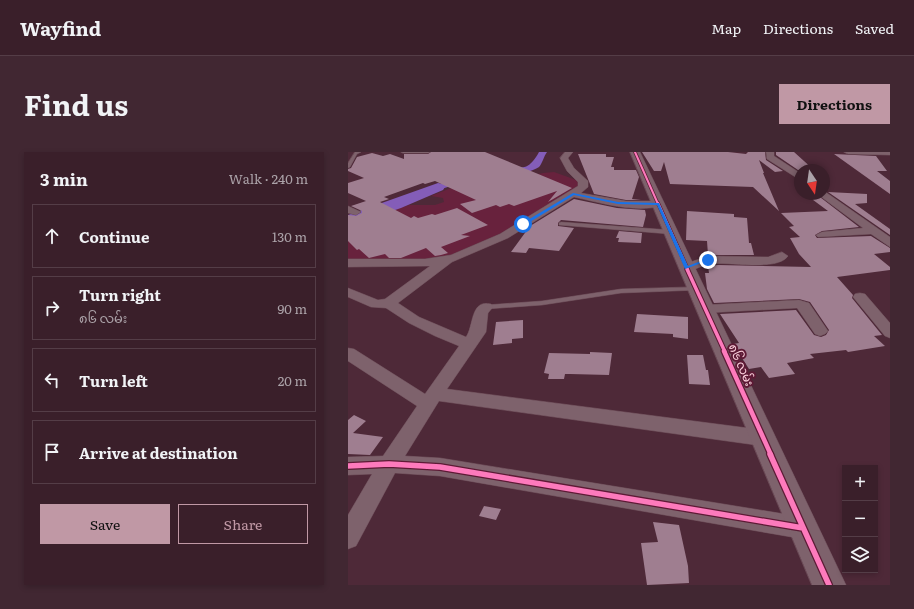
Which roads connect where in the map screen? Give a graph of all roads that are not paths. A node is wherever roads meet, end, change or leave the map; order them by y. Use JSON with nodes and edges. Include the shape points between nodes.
{"nodes":[{"id":1,"x":359,"y":152,"type":"edge"},
{"id":2,"x":403,"y":152,"type":"edge"},
{"id":3,"x":428,"y":152,"type":"edge"},
{"id":4,"x":569,"y":152,"type":"edge"},
{"id":5,"x":635,"y":152,"type":"edge"},
{"id":6,"x":770,"y":152,"type":"edge"},
{"id":7,"x":848,"y":152,"type":"edge"},
{"id":8,"x":890,"y":153,"type":"edge"},
{"id":9,"x":348,"y":167,"type":"edge"},
{"id":10,"x":794,"y":173,"type":"edge"},
{"id":11,"x":573,"y":194,"type":"junction"},
{"id":12,"x":830,"y":199,"type":"edge"},
{"id":13,"x":658,"y":204,"type":"junction"},
{"id":14,"x":561,"y":224,"type":"dead end"},
{"id":15,"x":872,"y":231,"type":"junction"},
{"id":16,"x":670,"y":232,"type":"junction"},
{"id":17,"x":822,"y":235,"type":"dead end"},
{"id":18,"x":890,"y":243,"type":"edge"},
{"id":19,"x":782,"y":256,"type":"dead end"},
{"id":20,"x":447,"y":260,"type":"junction"},
{"id":21,"x":348,"y":263,"type":"edge"},
{"id":22,"x":687,"y":268,"type":"junction"},
{"id":23,"x":348,"y":292,"type":"edge"},
{"id":24,"x":860,"y":297,"type":"dead end"},
{"id":25,"x":700,"y":299,"type":"junction"},
{"id":26,"x":389,"y":304,"type":"junction"},
{"id":27,"x":486,"y":307,"type":"joint"},
{"id":28,"x":820,"y":331,"type":"dead end"},
{"id":29,"x":890,"y":333,"type":"edge"},
{"id":30,"x":469,"y":344,"type":"junction"},
{"id":31,"x":348,"y":353,"type":"edge"},
{"id":32,"x":432,"y":399,"type":"junction"},
{"id":33,"x":763,"y":438,"type":"junction"},
{"id":34,"x":389,"y":464,"type":"junction"},
{"id":35,"x":348,"y":466,"type":"edge"},
{"id":36,"x":803,"y":528,"type":"junction"},
{"id":37,"x":348,"y":538,"type":"edge"},
{"id":38,"x":829,"y":585,"type":"edge"}],
"edges":[{"from":1,"to":9,"type":"lane"},
{"from":2,"to":3,"type":"lane"},
{"from":4,"to":11,"type":"street","via":[[564,158],[584,184]]},
{"from":5,"to":13,"type":"street","name":"၈၆ လမ်း"},
{"from":6,"to":10,"type":"street","via":[[770,157]]},
{"from":7,"to":8,"type":"street"},
{"from":11,"to":13,"type":"street","via":[[618,203]]},
{"from":11,"to":20,"type":"street","via":[[504,236]]},
{"from":12,"to":15,"type":"street"},
{"from":13,"to":16,"type":"street","name":"၈၆ လမ်း"},
{"from":14,"to":16,"type":"lane"},
{"from":15,"to":17,"type":"street"},
{"from":15,"to":18,"type":"street"},
{"from":16,"to":22,"type":"street","name":"၈၆ လမ်း"},
{"from":19,"to":22,"type":"street","via":[[769,261],[708,260]]},
{"from":20,"to":21,"type":"street","via":[[425,263]]},
{"from":20,"to":26,"type":"street","via":[[412,284]]},
{"from":22,"to":25,"type":"street","name":"၈၆ လမ်း"},
{"from":23,"to":26,"type":"street","via":[[376,304]]},
{"from":24,"to":29,"type":"street"},
{"from":25,"to":27,"type":"lane","via":[[621,291],[542,303]]},
{"from":25,"to":28,"type":"street","via":[[799,304],[804,306]]},
{"from":25,"to":33,"type":"street","name":"၈၆ လမ်း"},
{"from":26,"to":30,"type":"street","via":[[440,333]]},
{"from":27,"to":30,"type":"street","via":[[481,312],[478,332]]},
{"from":30,"to":32,"type":"street"},
{"from":31,"to":32,"type":"street"},
{"from":32,"to":33,"type":"street"},
{"from":32,"to":34,"type":"street"},
{"from":33,"to":36,"type":"street","name":"၈၆ လမ်း"},
{"from":34,"to":35,"type":"street"},
{"from":34,"to":36,"type":"street","via":[[440,467]]},
{"from":34,"to":37,"type":"street"},
{"from":36,"to":38,"type":"street","name":"၈၆ လမ်း"}]}
